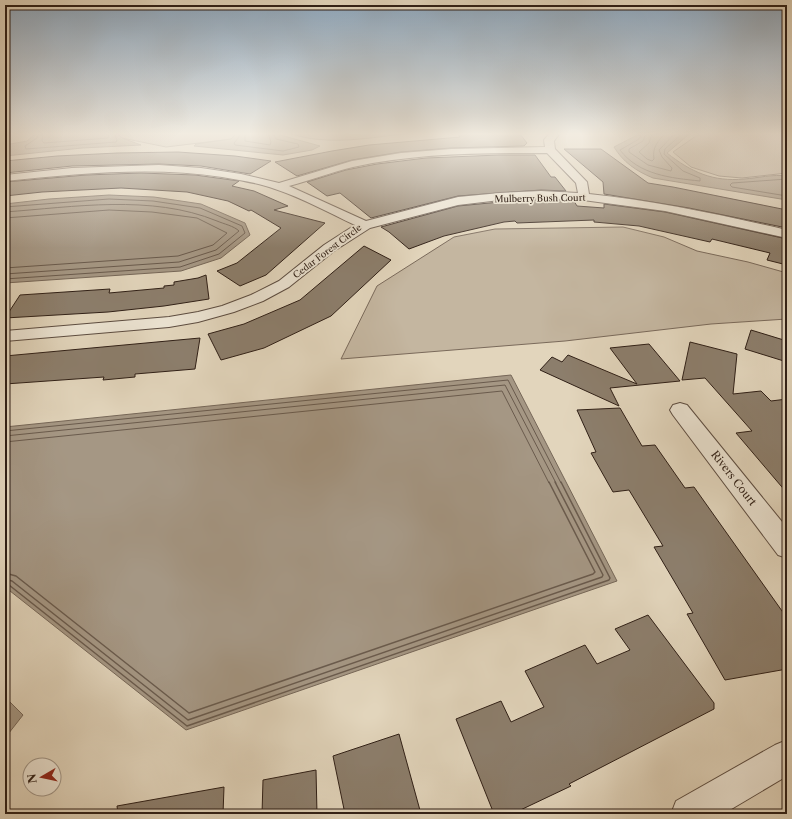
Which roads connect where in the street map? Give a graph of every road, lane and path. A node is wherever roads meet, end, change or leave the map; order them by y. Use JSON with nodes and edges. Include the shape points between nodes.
{"nodes":[{"id":1,"x":70,"y":171,"type":"edge"},
{"id":2,"x":189,"y":171,"type":"edge"},
{"id":3,"x":328,"y":171,"type":"edge"},
{"id":4,"x":571,"y":171,"type":"edge"},
{"id":5,"x":5,"y":178,"type":"edge"},
{"id":6,"x":279,"y":186,"type":"junction"},
{"id":7,"x":584,"y":196,"type":"junction"},
{"id":8,"x":365,"y":225,"type":"junction"},
{"id":9,"x":787,"y":234,"type":"edge"},
{"id":10,"x":5,"y":336,"type":"edge"},
{"id":11,"x":680,"y":410,"type":"dead end"},
{"id":12,"x":787,"y":547,"type":"edge"},
{"id":13,"x":787,"y":757,"type":"edge"},
{"id":14,"x":689,"y":814,"type":"edge"}],
"edges":[{"from":1,"to":5,"type":"street","name":"Cedar Forest Circle"},
{"from":2,"to":6,"type":"street","name":"Cedar Forest Circle","via":[[241,177]]},
{"from":3,"to":6,"type":"street"},
{"from":4,"to":7,"type":"street","via":[[581,182]]},
{"from":6,"to":8,"type":"street","name":"Cedar Forest Circle"},
{"from":7,"to":8,"type":"street","name":"Mulberry Bush Court","via":[[501,197],[459,201]]},
{"from":7,"to":9,"type":"street","name":"Mulberry Bush Court","via":[[657,205]]},
{"from":8,"to":10,"type":"street","name":"Cedar Forest Circle","via":[[323,252],[284,284],[254,299],[216,312],[169,322]]},
{"from":11,"to":12,"type":"street","name":"Rivers Court"},
{"from":13,"to":14,"type":"street"}]}
